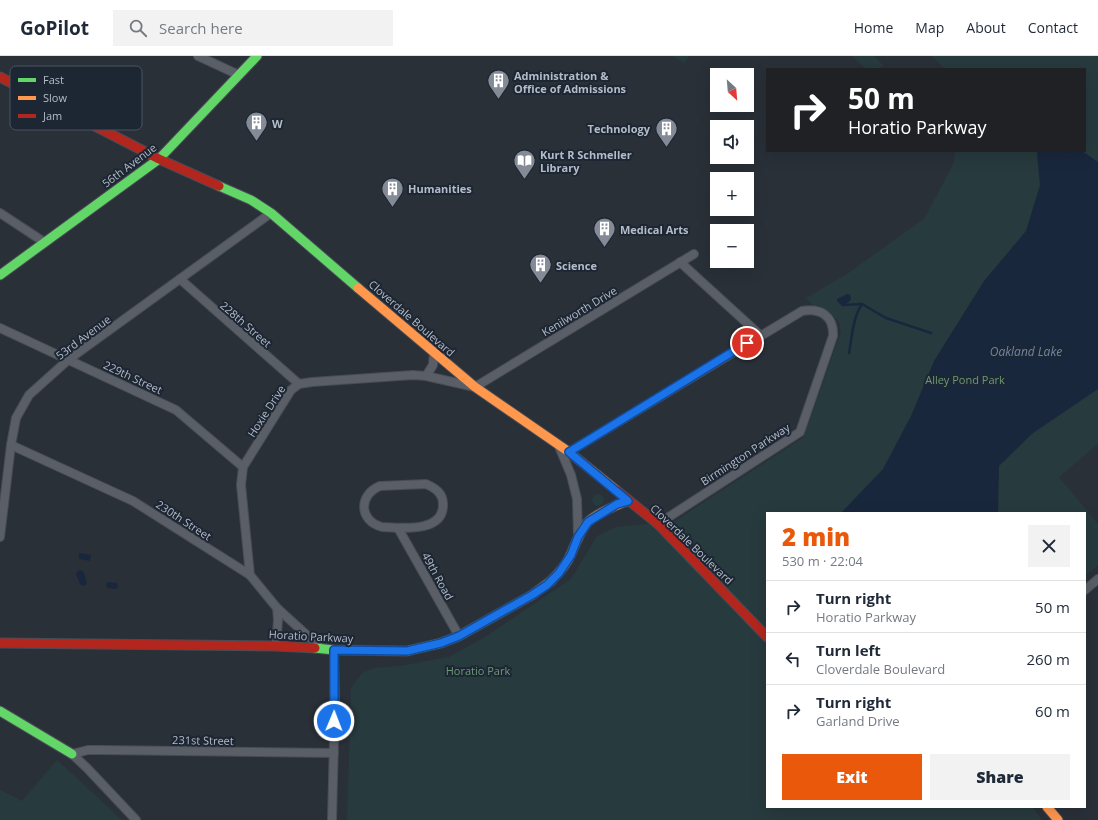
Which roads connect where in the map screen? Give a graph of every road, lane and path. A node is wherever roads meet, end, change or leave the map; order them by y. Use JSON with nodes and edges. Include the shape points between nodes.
{"nodes":[{"id":1,"x":198,"y":56,"type":"edge"},
{"id":2,"x":257,"y":56,"type":"edge"},
{"id":3,"x":239,"y":75,"type":"junction"},
{"id":4,"x":0,"y":77,"type":"edge"},
{"id":5,"x":10,"y":82,"type":"edge"},
{"id":6,"x":103,"y":130,"type":"edge"},
{"id":7,"x":159,"y":159,"type":"junction"},
{"id":8,"x":0,"y":213,"type":"edge"},
{"id":9,"x":271,"y":213,"type":"junction"},
{"id":10,"x":44,"y":242,"type":"junction"},
{"id":11,"x":694,"y":254,"type":"dead end"},
{"id":12,"x":680,"y":262,"type":"junction"},
{"id":13,"x":0,"y":275,"type":"edge"},
{"id":14,"x":180,"y":279,"type":"junction"},
{"id":15,"x":0,"y":328,"type":"edge"},
{"id":16,"x":760,"y":335,"type":"junction"},
{"id":17,"x":434,"y":353,"type":"junction"},
{"id":18,"x":68,"y":360,"type":"junction"},
{"id":19,"x":426,"y":376,"type":"junction"},
{"id":20,"x":299,"y":384,"type":"junction"},
{"id":21,"x":475,"y":387,"type":"junction"},
{"id":22,"x":557,"y":444,"type":"junction"},
{"id":23,"x":11,"y":445,"type":"junction"},
{"id":24,"x":569,"y":452,"type":"junction"},
{"id":25,"x":243,"y":467,"type":"junction"},
{"id":26,"x":628,"y":501,"type":"junction"},
{"id":27,"x":658,"y":524,"type":"junction"},
{"id":28,"x":398,"y":528,"type":"junction"},
{"id":29,"x":0,"y":537,"type":"edge"},
{"id":30,"x":578,"y":537,"type":"junction"},
{"id":31,"x":250,"y":576,"type":"junction"},
{"id":32,"x":1098,"y":579,"type":"edge"},
{"id":33,"x":1086,"y":589,"type":"edge"},
{"id":34,"x":277,"y":608,"type":"junction"},
{"id":35,"x":766,"y":635,"type":"edge"},
{"id":36,"x":459,"y":636,"type":"junction"},
{"id":37,"x":0,"y":643,"type":"edge"},
{"id":38,"x":276,"y":646,"type":"junction"},
{"id":39,"x":321,"y":648,"type":"junction"},
{"id":40,"x":334,"y":650,"type":"junction"},
{"id":41,"x":0,"y":711,"type":"edge"},
{"id":42,"x":334,"y":753,"type":"junction"},
{"id":43,"x":72,"y":754,"type":"junction"},
{"id":44,"x":1048,"y":808,"type":"edge"},
{"id":45,"x":136,"y":820,"type":"edge"},
{"id":46,"x":332,"y":820,"type":"edge"},
{"id":47,"x":1058,"y":820,"type":"edge"}],
"edges":[{"from":1,"to":3,"type":"street"},
{"from":2,"to":3,"type":"street","name":"56th Avenue"},
{"from":3,"to":7,"type":"street","name":"56th Avenue"},
{"from":4,"to":5,"type":"street","name":"Cloverdale Boulevard"},
{"from":6,"to":7,"type":"street","name":"Cloverdale Boulevard"},
{"from":7,"to":9,"type":"street","name":"Cloverdale Boulevard","via":[[251,200]]},
{"from":7,"to":10,"type":"street","name":"56th Avenue"},
{"from":8,"to":10,"type":"street"},
{"from":9,"to":14,"type":"street","name":"53rd Avenue"},
{"from":9,"to":17,"type":"street","name":"Cloverdale Boulevard"},
{"from":10,"to":13,"type":"street","name":"56th Avenue"},
{"from":11,"to":12,"type":"street","name":"Kenilworth Drive"},
{"from":12,"to":16,"type":"street"},
{"from":12,"to":21,"type":"street","name":"Kenilworth Drive"},
{"from":14,"to":18,"type":"street","name":"53rd Avenue"},
{"from":14,"to":20,"type":"street","name":"228th Street"},
{"from":15,"to":18,"type":"street","name":"229th Street"},
{"from":16,"to":24,"type":"street"},
{"from":16,"to":27,"type":"street","name":"Birmington Parkway","via":[[802,311],[811,309],[826,315],[833,326],[833,336],[800,432]]},
{"from":17,"to":19,"type":"street","via":[[433,365]]},
{"from":17,"to":21,"type":"street","name":"Cloverdale Boulevard"},
{"from":18,"to":23,"type":"street","name":"53rd Avenue","via":[[29,395],[16,418]]},
{"from":18,"to":25,"type":"street","name":"229th Street","via":[[176,410]]},
{"from":19,"to":20,"type":"street","name":"Hoxie Drive"},
{"from":19,"to":21,"type":"street","name":"Hoxie Drive"},
{"from":20,"to":25,"type":"street","name":"Hoxie Drive","via":[[291,390]]},
{"from":21,"to":22,"type":"street","name":"Cloverdale Boulevard"},
{"from":22,"to":24,"type":"street","name":"Cloverdale Boulevard"},
{"from":22,"to":30,"type":"street","name":"Horatio Parkway","via":[[571,475],[577,500]]},
{"from":23,"to":29,"type":"street","name":"53rd Avenue"},
{"from":23,"to":31,"type":"street","name":"230th Street","via":[[133,501]]},
{"from":24,"to":26,"type":"street","name":"Cloverdale Boulevard"},
{"from":25,"to":31,"type":"street","name":"Hoxie Drive","via":[[241,485]]},
{"from":26,"to":27,"type":"street","name":"Cloverdale Boulevard"},
{"from":26,"to":30,"type":"street","name":"Horatio Parkway","via":[[617,504],[588,522]]},
{"from":27,"to":35,"type":"street","name":"Cloverdale Boulevard"},
{"from":28,"to":28,"type":"street","via":[[426,526],[435,522],[442,513],[443,501],[434,487],[426,484],[380,486],[370,491],[364,502],[367,518],[376,526]]},
{"from":28,"to":36,"type":"street","name":"49th Road"},
{"from":30,"to":36,"type":"street","name":"Horatio Parkway","via":[[571,555],[547,585]]},
{"from":31,"to":34,"type":"street","name":"230th Street"},
{"from":32,"to":33,"type":"street"},
{"from":34,"to":38,"type":"street"},
{"from":34,"to":39,"type":"street","name":"230th Street"},
{"from":36,"to":40,"type":"street","name":"Horatio Parkway","via":[[407,651]]},
{"from":37,"to":38,"type":"street","name":"Horatio Parkway"},
{"from":38,"to":39,"type":"street","name":"Horatio Parkway"},
{"from":39,"to":40,"type":"street","name":"Horatio Parkway"},
{"from":40,"to":42,"type":"street"},
{"from":41,"to":43,"type":"street"},
{"from":42,"to":43,"type":"street","name":"231st Street","via":[[88,750]]},
{"from":42,"to":46,"type":"street"},
{"from":43,"to":45,"type":"street"},
{"from":44,"to":47,"type":"street"}]}
